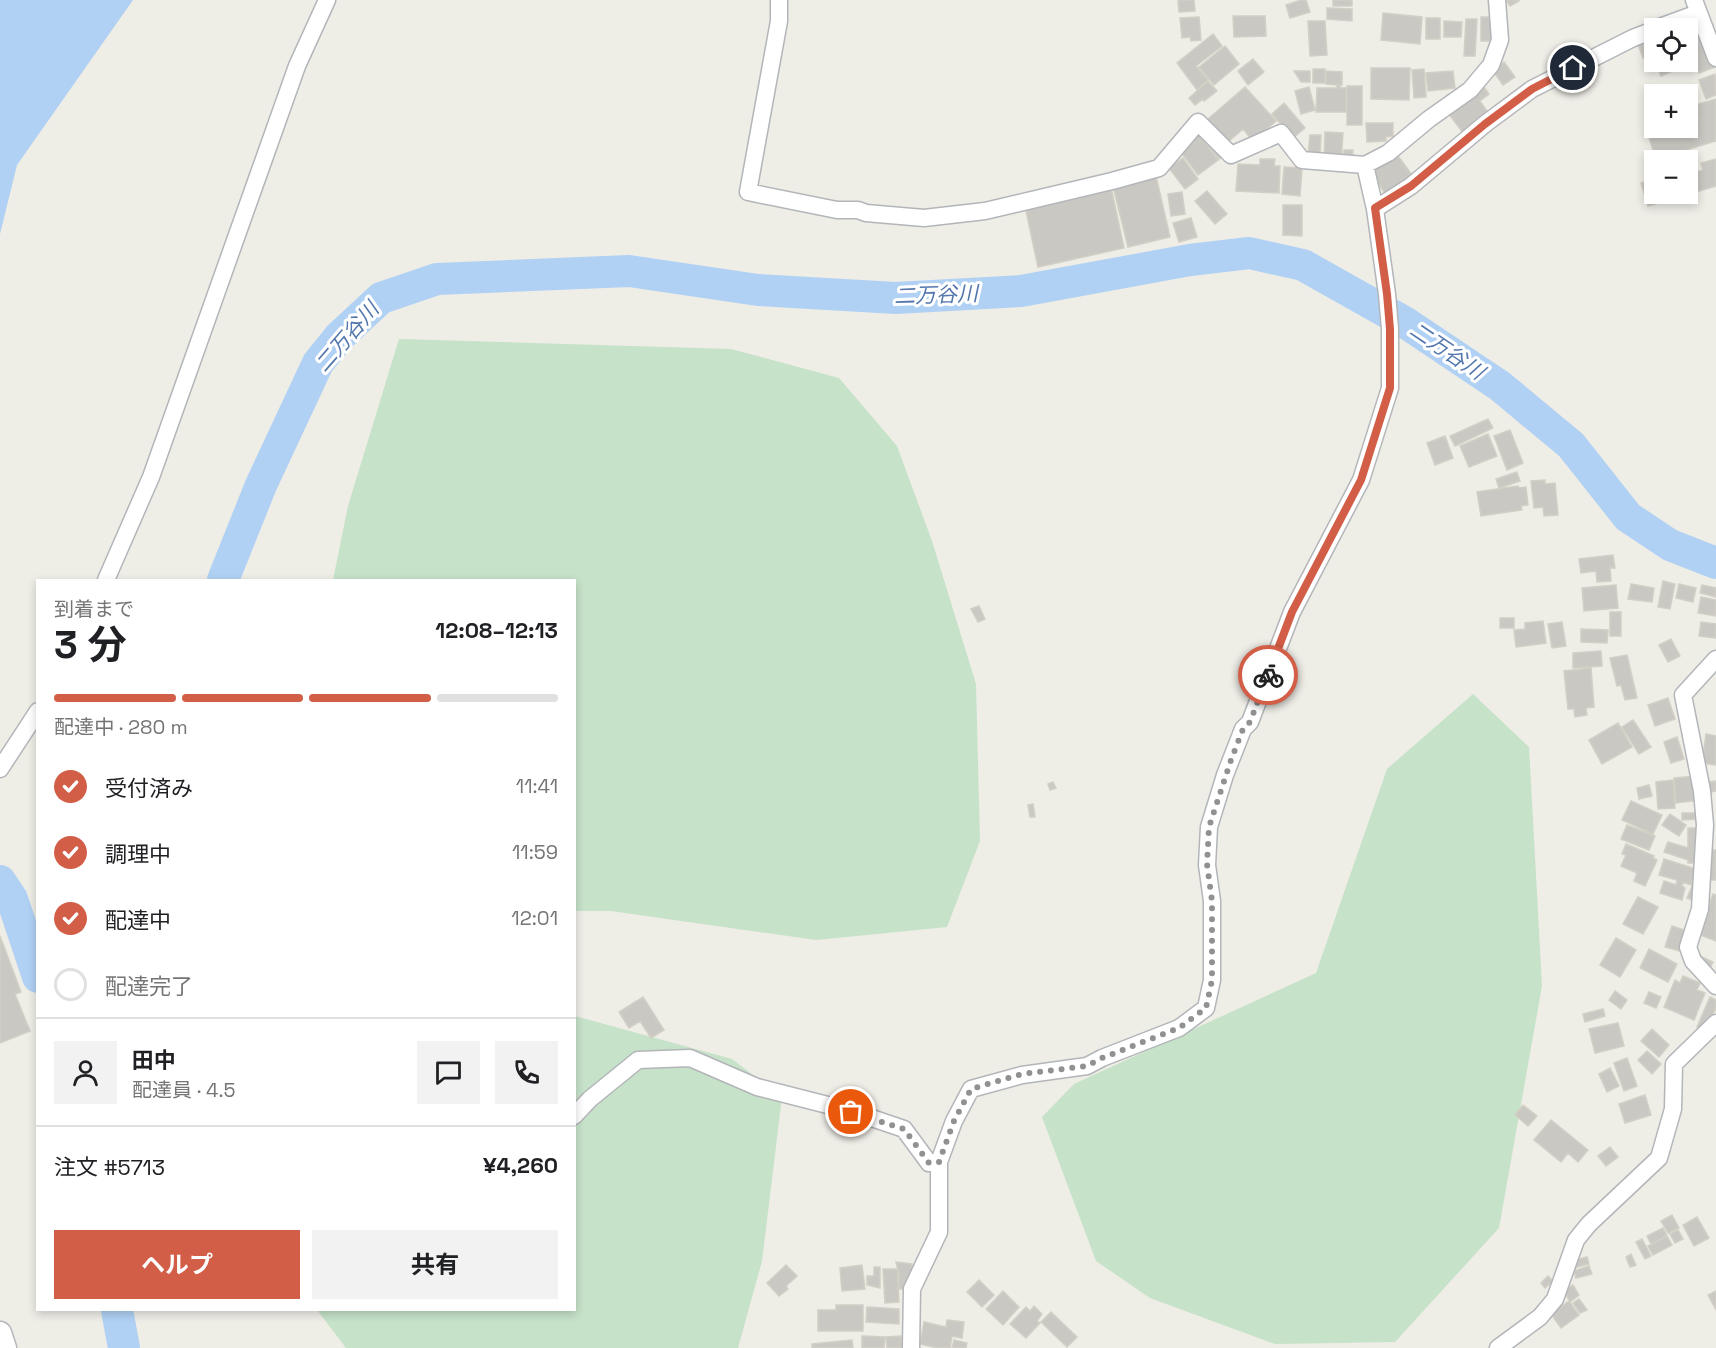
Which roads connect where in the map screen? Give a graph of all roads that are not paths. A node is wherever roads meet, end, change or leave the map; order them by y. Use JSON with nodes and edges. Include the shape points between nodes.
{"nodes":[{"id":1,"x":327,"y":0,"type":"edge"},
{"id":2,"x":779,"y":0,"type":"edge"},
{"id":3,"x":1497,"y":0,"type":"edge"},
{"id":4,"x":1696,"y":7,"type":"edge"},
{"id":5,"x":1676,"y":18,"type":"edge"},
{"id":6,"x":1644,"y":34,"type":"edge"},
{"id":7,"x":1716,"y":58,"type":"edge"},
{"id":8,"x":1365,"y":165,"type":"junction"},
{"id":9,"x":1375,"y":208,"type":"junction"},
{"id":10,"x":106,"y":579,"type":"edge"},
{"id":11,"x":1716,"y":658,"type":"edge"},
{"id":12,"x":36,"y":714,"type":"edge"},
{"id":13,"x":0,"y":769,"type":"edge"},
{"id":14,"x":1716,"y":986,"type":"edge"},
{"id":15,"x":1716,"y":1023,"type":"edge"},
{"id":16,"x":576,"y":1114,"type":"edge"},
{"id":17,"x":939,"y":1162,"type":"junction"},
{"id":18,"x":0,"y":1333,"type":"edge"},
{"id":19,"x":5,"y":1348,"type":"edge"},
{"id":20,"x":911,"y":1348,"type":"edge"},
{"id":21,"x":1498,"y":1348,"type":"edge"}],
"edges":[{"from":1,"to":10,"type":"street","via":[[297,66],[151,477]]},
{"from":2,"to":8,"type":"street","via":[[779,21],[748,192],[837,210],[924,218],[985,212],[1159,168],[1198,122],[1231,155],[1281,133],[1302,160]]},
{"from":3,"to":8,"type":"street","via":[[1500,40],[1491,65],[1470,90],[1388,153]]},
{"from":4,"to":5,"type":"street"},
{"from":4,"to":7,"type":"street"},
{"from":6,"to":9,"type":"street","via":[[1532,89],[1411,186]]},
{"from":8,"to":9,"type":"street"},
{"from":9,"to":17,"type":"street","via":[[1390,329],[1390,388],[1361,480],[1292,612],[1250,722],[1243,729],[1209,827],[1212,980],[1206,1008],[1179,1028],[1087,1066],[1022,1074],[971,1089]]},
{"from":11,"to":14,"type":"street","via":[[1683,695],[1705,825],[1700,909],[1688,947],[1693,961]]},
{"from":12,"to":13,"type":"street"},
{"from":15,"to":21,"type":"street","via":[[1674,1064],[1673,1109],[1659,1158],[1576,1240],[1555,1299],[1540,1317]]},
{"from":16,"to":17,"type":"street","via":[[639,1060],[690,1058],[757,1087],[904,1129],[929,1163]]},
{"from":17,"to":20,"type":"street","via":[[939,1232],[912,1289]]},
{"from":18,"to":19,"type":"main road"}]}
